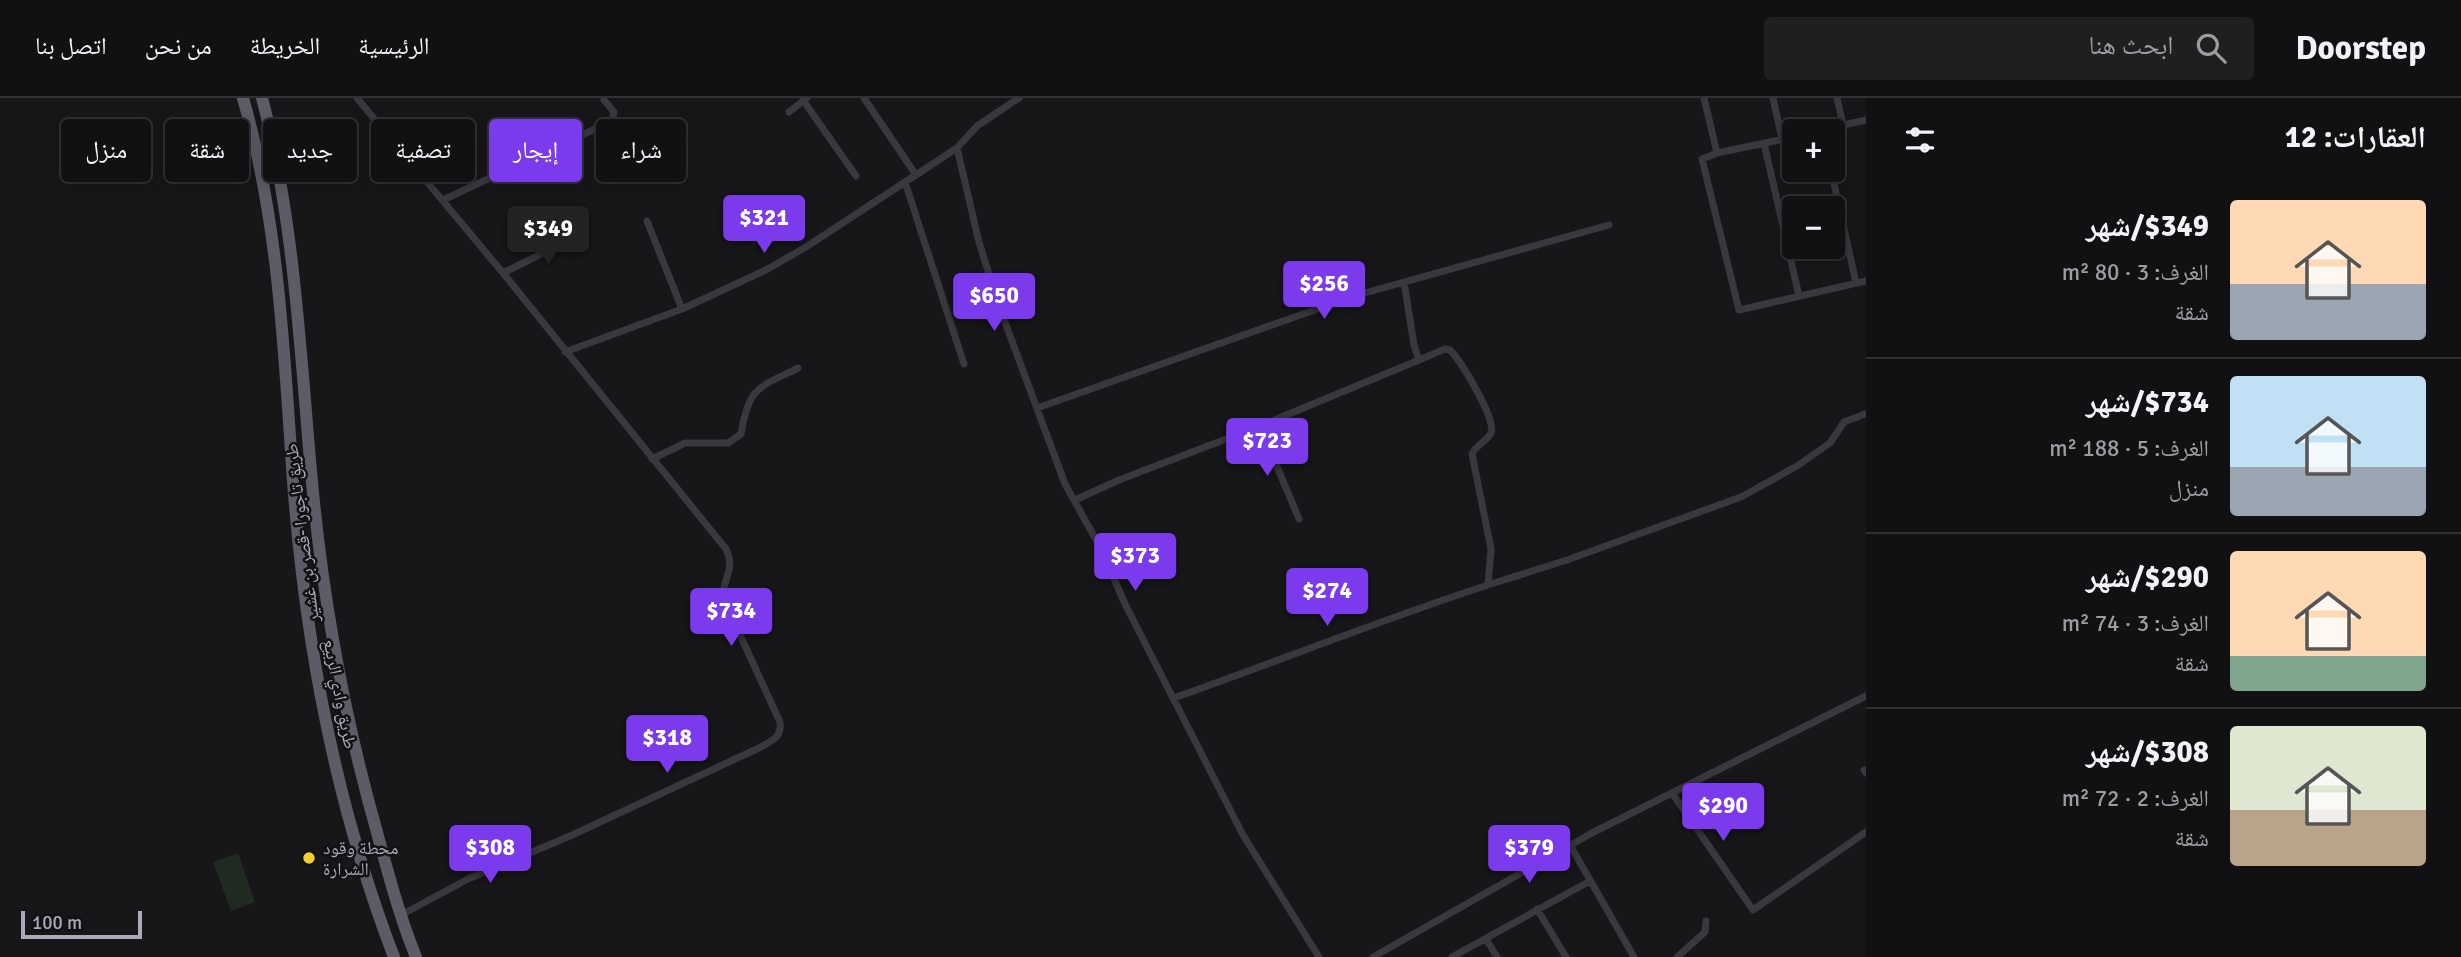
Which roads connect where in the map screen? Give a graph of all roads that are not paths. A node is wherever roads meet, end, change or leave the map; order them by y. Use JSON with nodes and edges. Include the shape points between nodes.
{"nodes":[{"id":1,"x":243,"y":98,"type":"edge"},
{"id":2,"x":262,"y":98,"type":"edge"},
{"id":3,"x":357,"y":98,"type":"edge"},
{"id":4,"x":864,"y":98,"type":"edge"},
{"id":5,"x":1019,"y":98,"type":"edge"},
{"id":6,"x":1704,"y":98,"type":"edge"},
{"id":7,"x":1773,"y":98,"type":"edge"},
{"id":8,"x":1837,"y":98,"type":"edge"},
{"id":9,"x":805,"y":99,"type":"edge"},
{"id":10,"x":604,"y":100,"type":"edge"},
{"id":11,"x":1010,"y":101,"type":"edge"},
{"id":12,"x":789,"y":112,"type":"dead end"},
{"id":13,"x":1842,"y":119,"type":"edge"},
{"id":14,"x":1866,"y":120,"type":"edge"},
{"id":15,"x":1845,"y":125,"type":"edge"},
{"id":16,"x":1782,"y":139,"type":"joint"},
{"id":17,"x":1764,"y":143,"type":"junction"},
{"id":18,"x":957,"y":148,"type":"junction"},
{"id":19,"x":1717,"y":153,"type":"junction"},
{"id":20,"x":916,"y":175,"type":"junction"},
{"id":21,"x":856,"y":176,"type":"dead end"},
{"id":22,"x":905,"y":182,"type":"junction"},
{"id":23,"x":1833,"y":182,"type":"edge"},
{"id":24,"x":443,"y":200,"type":"junction"},
{"id":25,"x":647,"y":221,"type":"dead end"},
{"id":26,"x":1609,"y":225,"type":"dead end"},
{"id":27,"x":582,"y":234,"type":"dead end"},
{"id":28,"x":503,"y":273,"type":"junction"},
{"id":29,"x":1866,"y":281,"type":"edge"},
{"id":30,"x":1404,"y":282,"type":"junction"},
{"id":31,"x":1856,"y":283,"type":"junction"},
{"id":32,"x":1799,"y":296,"type":"junction"},
{"id":33,"x":682,"y":309,"type":"junction"},
{"id":34,"x":565,"y":352,"type":"junction"},
{"id":35,"x":1419,"y":360,"type":"junction"},
{"id":36,"x":964,"y":364,"type":"dead end"},
{"id":37,"x":798,"y":368,"type":"dead end"},
{"id":38,"x":1037,"y":408,"type":"junction"},
{"id":39,"x":1865,"y":414,"type":"edge"},
{"id":40,"x":1260,"y":426,"type":"junction"},
{"id":41,"x":652,"y":459,"type":"junction"},
{"id":42,"x":1075,"y":500,"type":"junction"},
{"id":43,"x":1299,"y":519,"type":"dead end"},
{"id":44,"x":1488,"y":585,"type":"junction"},
{"id":45,"x":1866,"y":696,"type":"edge"},
{"id":46,"x":1174,"y":698,"type":"junction"},
{"id":47,"x":1672,"y":793,"type":"junction"},
{"id":48,"x":1866,"y":832,"type":"edge"},
{"id":49,"x":1570,"y":845,"type":"junction"},
{"id":50,"x":1590,"y":881,"type":"junction"},
{"id":51,"x":1538,"y":909,"type":"junction"},
{"id":52,"x":401,"y":915,"type":"junction"},
{"id":53,"x":1706,"y":921,"type":"dead end"},
{"id":54,"x":1486,"y":939,"type":"junction"},
{"id":55,"x":394,"y":957,"type":"edge"},
{"id":56,"x":416,"y":957,"type":"edge"},
{"id":57,"x":1319,"y":957,"type":"edge"},
{"id":58,"x":1373,"y":957,"type":"edge"},
{"id":59,"x":1452,"y":957,"type":"edge"},
{"id":60,"x":1497,"y":957,"type":"edge"},
{"id":61,"x":1566,"y":957,"type":"edge"},
{"id":62,"x":1634,"y":957,"type":"edge"},
{"id":63,"x":1677,"y":957,"type":"edge"}],
"edges":[{"from":1,"to":55,"type":"highway","name":"طريق وادي الربيع","via":[[277,270],[293,482],[311,636],[340,778]]},
{"from":2,"to":52,"type":"highway","name":"طريق تاجورا -قصر بن غشير","via":[[274,141],[292,260],[312,484],[336,658],[362,779]]},
{"from":3,"to":24,"type":"street"},
{"from":4,"to":20,"type":"street"},
{"from":5,"to":11,"type":"street"},
{"from":6,"to":19,"type":"street"},
{"from":7,"to":16,"type":"street"},
{"from":8,"to":13,"type":"street"},
{"from":9,"to":12,"type":"street"},
{"from":9,"to":21,"type":"street"},
{"from":10,"to":24,"type":"street","via":[[614,112],[611,121]]},
{"from":11,"to":18,"type":"street"},
{"from":14,"to":15,"type":"street"},
{"from":16,"to":17,"type":"street"},
{"from":17,"to":19,"type":"street"},
{"from":17,"to":32,"type":"street"},
{"from":18,"to":20,"type":"street"},
{"from":18,"to":38,"type":"street","via":[[979,242]]},
{"from":19,"to":32,"type":"street","via":[[1702,159],[1739,310]]},
{"from":20,"to":22,"type":"street"},
{"from":22,"to":33,"type":"street","via":[[766,270]]},
{"from":22,"to":36,"type":"street"},
{"from":23,"to":31,"type":"street"},
{"from":24,"to":28,"type":"street"},
{"from":25,"to":33,"type":"street"},
{"from":26,"to":30,"type":"street"},
{"from":27,"to":28,"type":"street"},
{"from":28,"to":34,"type":"street"},
{"from":29,"to":31,"type":"street"},
{"from":30,"to":35,"type":"street"},
{"from":30,"to":38,"type":"street"},
{"from":31,"to":32,"type":"street"},
{"from":33,"to":34,"type":"street"},
{"from":34,"to":41,"type":"street"},
{"from":35,"to":40,"type":"street"},
{"from":35,"to":44,"type":"street","via":[[1450,350],[1492,425],[1472,454],[1491,549]]},
{"from":37,"to":41,"type":"street","via":[[762,386],[749,399],[741,434],[728,443],[685,443]]},
{"from":38,"to":42,"type":"street","via":[[1057,466]]},
{"from":39,"to":44,"type":"street","via":[[1844,422],[1830,443],[1797,466],[1741,497]]},
{"from":40,"to":42,"type":"street"},
{"from":40,"to":43,"type":"street"},
{"from":41,"to":52,"type":"street","via":[[731,558],[724,600],[779,722],[777,738],[468,879]]},
{"from":42,"to":46,"type":"street"},
{"from":44,"to":46,"type":"street"},
{"from":45,"to":47,"type":"street"},
{"from":46,"to":57,"type":"street","via":[[1243,835]]},
{"from":47,"to":48,"type":"street","via":[[1753,909]]},
{"from":47,"to":49,"type":"street"},
{"from":49,"to":50,"type":"street"},
{"from":49,"to":58,"type":"street"},
{"from":50,"to":51,"type":"street"},
{"from":50,"to":62,"type":"street"},
{"from":51,"to":54,"type":"street"},
{"from":51,"to":61,"type":"street"},
{"from":52,"to":56,"type":"highway","name":"طريق تاجورا -قصر بن غشير"},
{"from":53,"to":63,"type":"street","via":[[1705,932]]},
{"from":54,"to":59,"type":"street"},
{"from":54,"to":60,"type":"street"}]}
